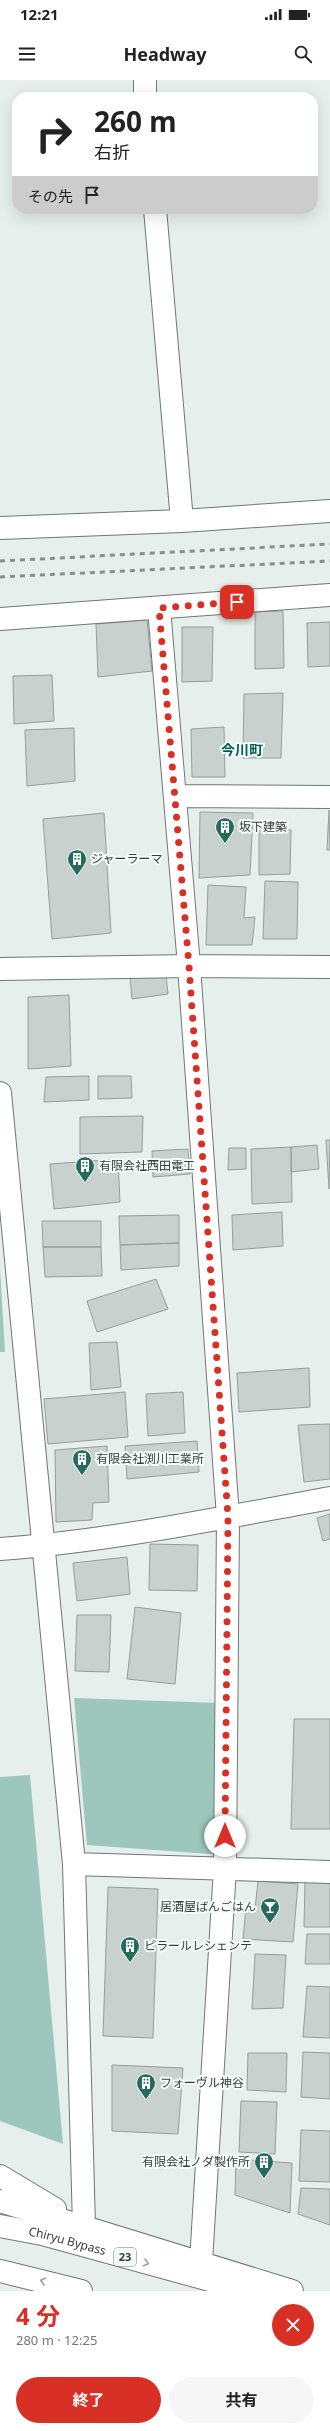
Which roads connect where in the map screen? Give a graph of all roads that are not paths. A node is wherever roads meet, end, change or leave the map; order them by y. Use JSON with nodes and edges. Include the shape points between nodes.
{"nodes":[{"id":1,"x":155,"y":214,"type":"edge"},
{"id":2,"x":330,"y":511,"type":"edge"},
{"id":3,"x":182,"y":521,"type":"junction"},
{"id":4,"x":0,"y":528,"type":"edge"},
{"id":5,"x":330,"y":595,"type":"edge"},
{"id":6,"x":159,"y":608,"type":"junction"},
{"id":7,"x":0,"y":618,"type":"edge"},
{"id":8,"x":176,"y":796,"type":"junction"},
{"id":9,"x":330,"y":797,"type":"edge"},
{"id":10,"x":189,"y":966,"type":"junction"},
{"id":11,"x":330,"y":967,"type":"edge"},
{"id":12,"x":0,"y":969,"type":"edge"},
{"id":13,"x":0,"y":1093,"type":"edge"},
{"id":14,"x":330,"y":1498,"type":"edge"},
{"id":15,"x":228,"y":1517,"type":"junction"},
{"id":16,"x":42,"y":1546,"type":"junction"},
{"id":17,"x":0,"y":1549,"type":"edge"},
{"id":18,"x":74,"y":1864,"type":"junction"},
{"id":19,"x":225,"y":1868,"type":"junction"},
{"id":20,"x":330,"y":1872,"type":"edge"},
{"id":21,"x":0,"y":2176,"type":"edge"},
{"id":22,"x":0,"y":2201,"type":"edge"},
{"id":23,"x":0,"y":2226,"type":"edge"},
{"id":24,"x":84,"y":2226,"type":"junction"},
{"id":25,"x":201,"y":2262,"type":"junction"},
{"id":26,"x":0,"y":2271,"type":"edge"},
{"id":27,"x":81,"y":2291,"type":"edge"},
{"id":28,"x":250,"y":2291,"type":"edge"},
{"id":29,"x":292,"y":2291,"type":"edge"}],
"edges":[{"from":1,"to":3,"type":"main road"},
{"from":2,"to":3,"type":"main road"},
{"from":3,"to":4,"type":"main road"},
{"from":5,"to":6,"type":"main road"},
{"from":6,"to":7,"type":"main road"},
{"from":6,"to":8,"type":"main road"},
{"from":8,"to":9,"type":"main road"},
{"from":8,"to":10,"type":"main road"},
{"from":10,"to":11,"type":"main road"},
{"from":10,"to":12,"type":"main road"},
{"from":10,"to":15,"type":"main road"},
{"from":13,"to":16,"type":"main road"},
{"from":14,"to":15,"type":"main road"},
{"from":15,"to":16,"type":"main road"},
{"from":15,"to":19,"type":"main road"},
{"from":16,"to":17,"type":"main road"},
{"from":16,"to":18,"type":"main road"},
{"from":18,"to":19,"type":"main road"},
{"from":18,"to":24,"type":"main road"},
{"from":19,"to":20,"type":"main road"},
{"from":19,"to":25,"type":"main road"},
{"from":21,"to":24,"type":"main road"},
{"from":22,"to":24,"type":"main road"},
{"from":23,"to":28,"type":"main road","name":"Chiryu Bypass","number":"23","one_way":true,"via":[[42,2234]]},
{"from":24,"to":25,"type":"main road"},
{"from":25,"to":29,"type":"main road"},
{"from":27,"to":26,"type":"main road","one_way":true}]}
